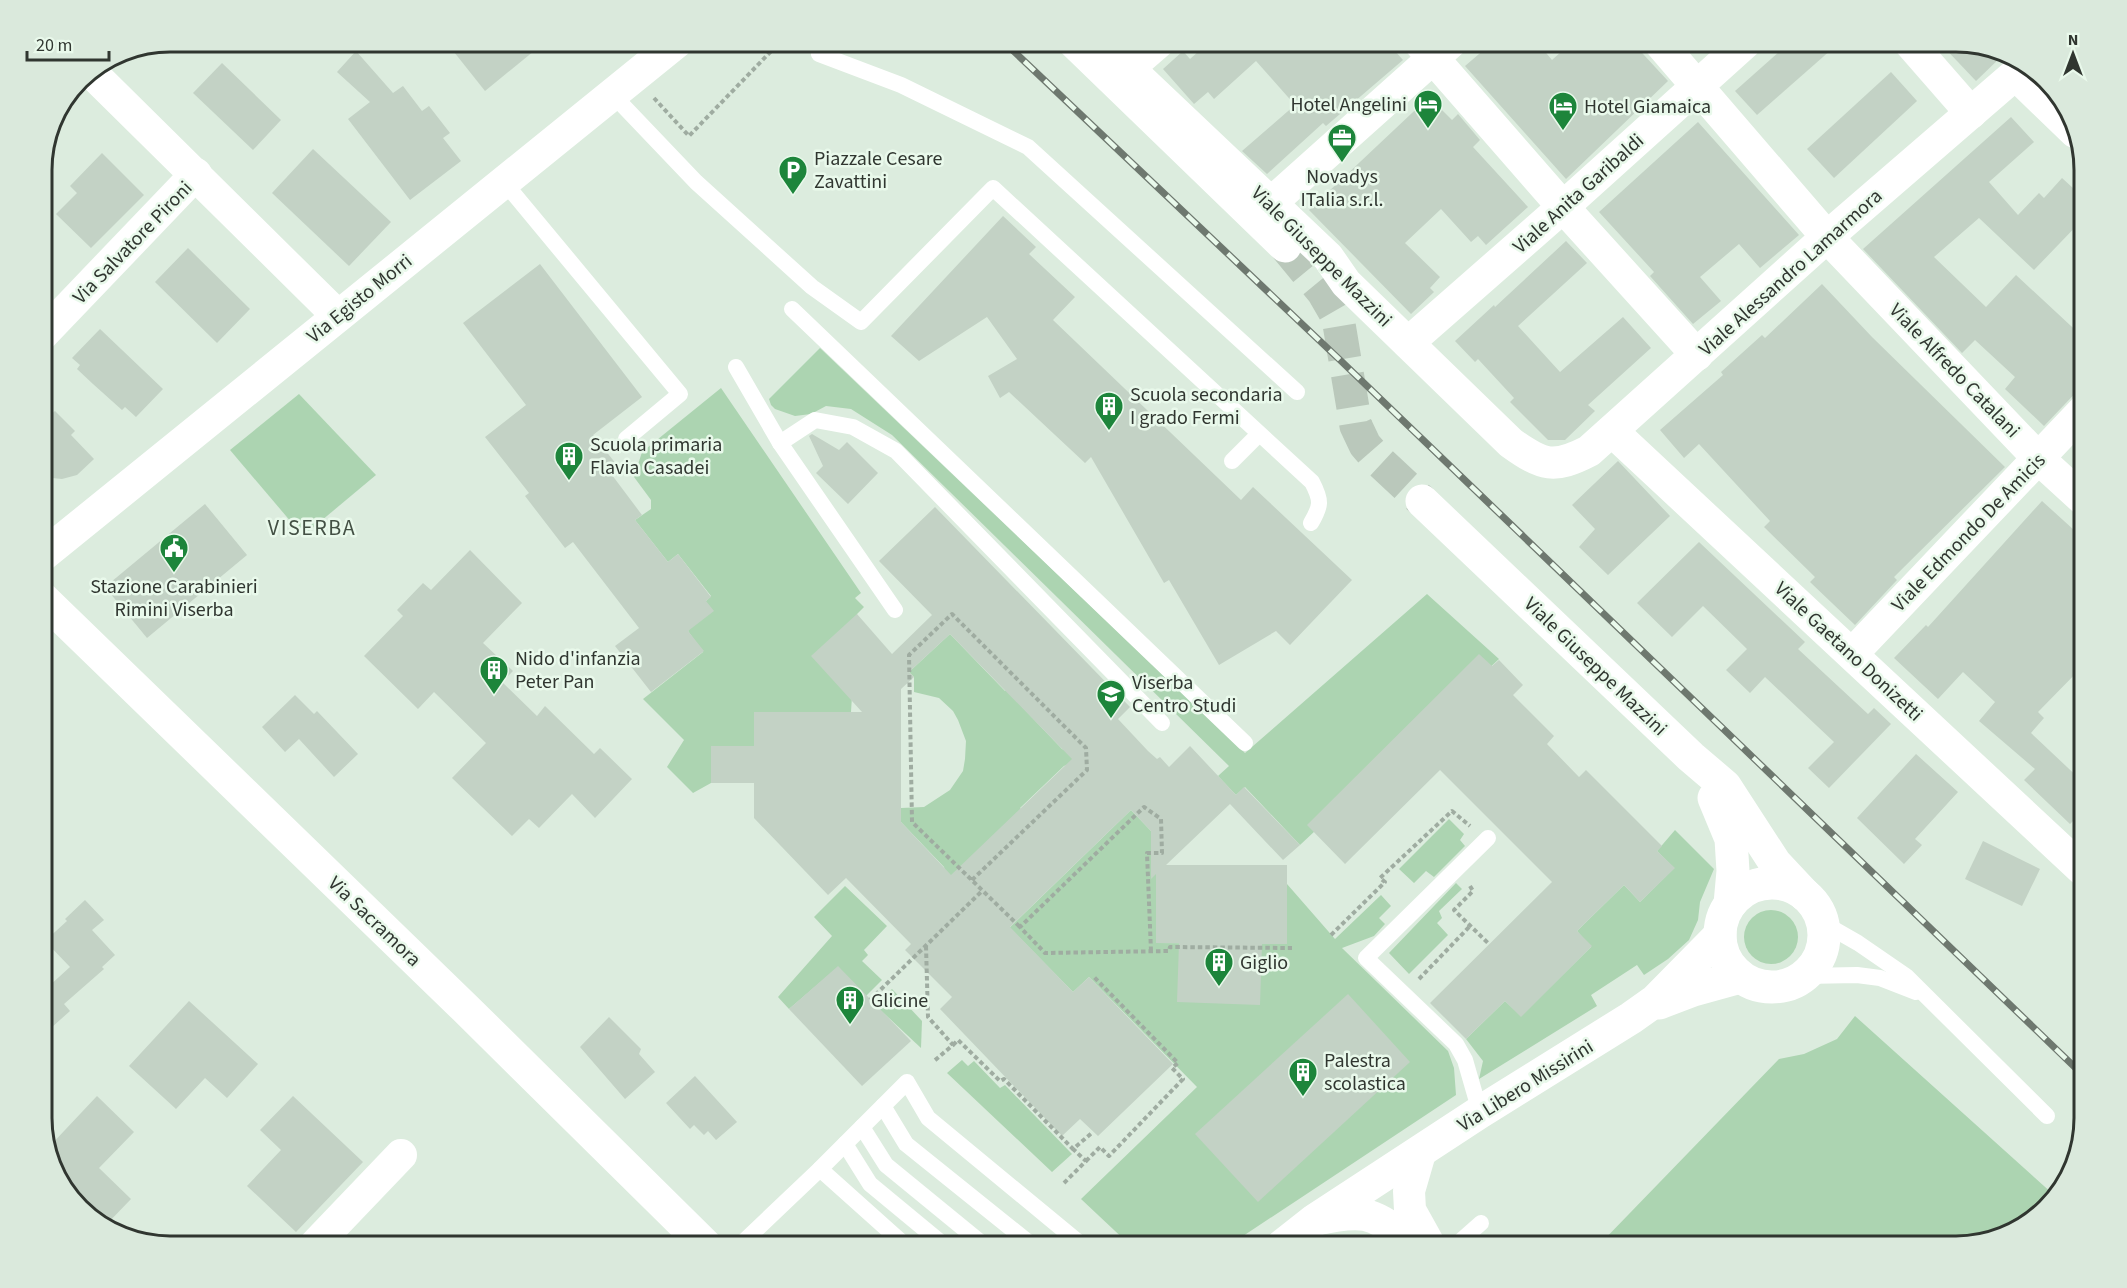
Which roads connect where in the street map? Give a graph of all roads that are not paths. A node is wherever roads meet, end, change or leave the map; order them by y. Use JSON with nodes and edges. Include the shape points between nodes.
{"nodes":[{"id":1,"x":1085,"y":52,"type":"edge"},
{"id":2,"x":1113,"y":52,"type":"edge"},
{"id":3,"x":1147,"y":52,"type":"edge"},
{"id":4,"x":1428,"y":52,"type":"edge"},
{"id":5,"x":1438,"y":52,"type":"edge"},
{"id":6,"x":1668,"y":52,"type":"edge"},
{"id":7,"x":1735,"y":52,"type":"edge"},
{"id":8,"x":1918,"y":52,"type":"edge"},
{"id":9,"x":664,"y":53,"type":"edge"},
{"id":10,"x":819,"y":54,"type":"dead end"},
{"id":11,"x":1130,"y":68,"type":"junction"},
{"id":12,"x":2020,"y":71,"type":"edge"},
{"id":13,"x":2026,"y":75,"type":"edge"},
{"id":14,"x":97,"y":78,"type":"edge"},
{"id":15,"x":1698,"y":86,"type":"junction"},
{"id":16,"x":612,"y":94,"type":"junction"},
{"id":17,"x":1971,"y":113,"type":"junction"},
{"id":18,"x":2060,"y":115,"type":"edge"},
{"id":19,"x":196,"y":174,"type":"junction"},
{"id":20,"x":504,"y":182,"type":"junction"},
{"id":21,"x":1271,"y":203,"type":"junction"},
{"id":22,"x":1563,"y":207,"type":"junction"},
{"id":23,"x":1827,"y":237,"type":"junction"},
{"id":24,"x":1285,"y":246,"type":"tunnel mouth"},
{"id":25,"x":792,"y":309,"type":"dead end"},
{"id":26,"x":338,"y":316,"type":"junction"},
{"id":27,"x":53,"y":324,"type":"edge"},
{"id":28,"x":1408,"y":342,"type":"junction"},
{"id":29,"x":1697,"y":355,"type":"junction"},
{"id":30,"x":736,"y":367,"type":"dead end"},
{"id":31,"x":1297,"y":392,"type":"dead end"},
{"id":32,"x":2074,"y":420,"type":"edge"},
{"id":33,"x":1612,"y":431,"type":"junction"},
{"id":34,"x":1259,"y":434,"type":"junction"},
{"id":35,"x":626,"y":439,"type":"dead end"},
{"id":36,"x":780,"y":443,"type":"junction"},
{"id":37,"x":2038,"y":458,"type":"junction"},
{"id":38,"x":1232,"y":461,"type":"dead end"},
{"id":39,"x":1547,"y":463,"type":"joint"},
{"id":40,"x":2074,"y":491,"type":"edge"},
{"id":41,"x":1422,"y":501,"type":"tunnel mouth"},
{"id":42,"x":1311,"y":523,"type":"dead end"},
{"id":43,"x":53,"y":547,"type":"edge"},
{"id":44,"x":53,"y":609,"type":"edge"},
{"id":45,"x":895,"y":610,"type":"dead end"},
{"id":46,"x":1852,"y":654,"type":"junction"},
{"id":47,"x":1162,"y":723,"type":"dead end"},
{"id":48,"x":1245,"y":743,"type":"dead end"},
{"id":49,"x":1691,"y":757,"type":"junction"},
{"id":50,"x":1488,"y":838,"type":"dead end"},
{"id":51,"x":2074,"y":853,"type":"edge"},
{"id":52,"x":1805,"y":895,"type":"junction"},
{"id":53,"x":1730,"y":904,"type":"junction"},
{"id":54,"x":1823,"y":923,"type":"junction"},
{"id":55,"x":1720,"y":936,"type":"junction"},
{"id":56,"x":1805,"y":976,"type":"junction"},
{"id":57,"x":1740,"y":977,"type":"junction"},
{"id":58,"x":1925,"y":996,"type":"junction"},
{"id":59,"x":1631,"y":1018,"type":"junction"},
{"id":60,"x":883,"y":1106,"type":"junction"},
{"id":61,"x":1480,"y":1112,"type":"junction"},
{"id":62,"x":2047,"y":1116,"type":"dead end"},
{"id":63,"x":862,"y":1127,"type":"junction"},
{"id":64,"x":845,"y":1144,"type":"junction"},
{"id":65,"x":1420,"y":1153,"type":"junction"},
{"id":66,"x":401,"y":1155,"type":"dead end"},
{"id":67,"x":820,"y":1169,"type":"junction"},
{"id":68,"x":1315,"y":1220,"type":"junction"},
{"id":69,"x":1481,"y":1223,"type":"dead end"},
{"id":70,"x":327,"y":1236,"type":"edge"},
{"id":71,"x":696,"y":1236,"type":"edge"},
{"id":72,"x":750,"y":1236,"type":"edge"},
{"id":73,"x":895,"y":1236,"type":"edge"},
{"id":74,"x":933,"y":1236,"type":"edge"},
{"id":75,"x":974,"y":1236,"type":"edge"},
{"id":76,"x":1021,"y":1236,"type":"edge"},
{"id":77,"x":1071,"y":1236,"type":"edge"},
{"id":78,"x":1295,"y":1236,"type":"edge"},
{"id":79,"x":1404,"y":1236,"type":"edge"},
{"id":80,"x":1424,"y":1236,"type":"edge"},
{"id":81,"x":1466,"y":1236,"type":"edge"}],
"edges":[{"from":1,"to":24,"type":"street","name":"Viale Giuseppe Mazzini"},
{"from":2,"to":11,"type":"street","name":"Viale Giuseppe Mazzini"},
{"from":3,"to":11,"type":"street"},
{"from":4,"to":21,"type":"street"},
{"from":5,"to":22,"type":"street"},
{"from":6,"to":15,"type":"street","name":"Viale Alfredo Catalani"},
{"from":7,"to":15,"type":"street","name":"Viale Anita Garibaldi"},
{"from":8,"to":17,"type":"street"},
{"from":9,"to":16,"type":"street","name":"Via Egisto Morri"},
{"from":10,"to":31,"type":"lane","via":[[901,85],[1028,147]]},
{"from":11,"to":21,"type":"street","name":"Viale Giuseppe Mazzini"},
{"from":12,"to":17,"type":"street","name":"Viale Alessandro Lamarmora"},
{"from":13,"to":18,"type":"street"},
{"from":14,"to":19,"type":"street","name":"Via Salvatore Pironi"},
{"from":15,"to":22,"type":"street","name":"Viale Anita Garibaldi"},
{"from":15,"to":23,"type":"street","name":"Viale Alfredo Catalani"},
{"from":16,"to":20,"type":"street","name":"Via Egisto Morri"},
{"from":16,"to":34,"type":"lane","via":[[696,182],[812,287],[861,322],[993,188]]},
{"from":17,"to":23,"type":"street","name":"Viale Alessandro Lamarmora"},
{"from":19,"to":26,"type":"street","name":"Via Salvatore Pironi"},
{"from":19,"to":27,"type":"street","name":"Via Salvatore Pironi"},
{"from":20,"to":26,"type":"street","name":"Via Egisto Morri"},
{"from":20,"to":35,"type":"lane","via":[[680,394]]},
{"from":21,"to":28,"type":"street","name":"Viale Giuseppe Mazzini"},
{"from":22,"to":28,"type":"street","name":"Viale Anita Garibaldi"},
{"from":22,"to":29,"type":"street"},
{"from":23,"to":29,"type":"street","name":"Viale Alessandro Lamarmora"},
{"from":23,"to":37,"type":"street","name":"Viale Alfredo Catalani"},
{"from":25,"to":48,"type":"lane"},
{"from":26,"to":43,"type":"street","name":"Via Egisto Morri"},
{"from":28,"to":39,"type":"street","name":"Viale Giuseppe Mazzini","via":[[1511,443]]},
{"from":29,"to":33,"type":"street","name":"Viale Alessandro Lamarmora"},
{"from":30,"to":36,"type":"lane"},
{"from":32,"to":37,"type":"street","name":"Viale Edmondo De Amicis"},
{"from":33,"to":39,"type":"street","name":"Viale Alessandro Lamarmora","via":[[1589,451],[1568,462]]},
{"from":33,"to":46,"type":"street","name":"Viale Gaetano Donizetti"},
{"from":34,"to":38,"type":"lane"},
{"from":34,"to":42,"type":"lane","via":[[1312,482],[1320,508]]},
{"from":36,"to":45,"type":"lane"},
{"from":36,"to":47,"type":"lane","via":[[815,420],[853,427],[896,451]]},
{"from":37,"to":40,"type":"street","name":"Viale Alfredo Catalani"},
{"from":37,"to":46,"type":"street","name":"Viale Edmondo De Amicis"},
{"from":41,"to":49,"type":"street","name":"Viale Giuseppe Mazzini"},
{"from":44,"to":71,"type":"street","name":"Via Sacramora"},
{"from":46,"to":51,"type":"street","name":"Viale Gaetano Donizetti"},
{"from":49,"to":52,"type":"street","name":"Viale Giuseppe Mazzini","via":[[1725,786],[1774,863]]},
{"from":49,"to":53,"type":"street","name":"Viale Giuseppe Mazzini","via":[[1710,788],[1731,839]]},
{"from":50,"to":61,"type":"lane","via":[[1366,958],[1456,1044],[1465,1060]]},
{"from":52,"to":53,"type":"street","via":[[1774,883],[1757,885]]},
{"from":52,"to":54,"type":"street"},
{"from":53,"to":55,"type":"street","via":[[1722,919]]},
{"from":54,"to":56,"type":"street","via":[[1822,952]]},
{"from":54,"to":58,"type":"lane","via":[[1906,976]]},
{"from":55,"to":57,"type":"street","via":[[1729,966]]},
{"from":55,"to":59,"type":"street","name":"Via Libero Missirini","via":[[1655,1001]]},
{"from":56,"to":57,"type":"street","via":[[1773,987],[1756,985]]},
{"from":56,"to":58,"type":"lane","via":[[1880,978]]},
{"from":57,"to":59,"type":"street","name":"Via Libero Missirini","via":[[1670,998]]},
{"from":58,"to":62,"type":"lane"},
{"from":59,"to":61,"type":"street","name":"Via Libero Missirini"},
{"from":60,"to":63,"type":"lane"},
{"from":60,"to":76,"type":"lane","via":[[906,1144]]},
{"from":60,"to":77,"type":"lane","via":[[907,1082],[928,1118]]},
{"from":61,"to":65,"type":"street","name":"Via Libero Missirini"},
{"from":63,"to":64,"type":"lane"},
{"from":63,"to":75,"type":"lane","via":[[886,1166]]},
{"from":64,"to":67,"type":"lane"},
{"from":64,"to":74,"type":"lane","via":[[870,1184]]},
{"from":65,"to":68,"type":"street","name":"Via Libero Missirini"},
{"from":65,"to":80,"type":"street","via":[[1409,1191],[1410,1210]]},
{"from":66,"to":70,"type":"street"},
{"from":67,"to":72,"type":"lane"},
{"from":67,"to":73,"type":"lane"},
{"from":68,"to":78,"type":"street","name":"Via Libero Missirini"},
{"from":68,"to":79,"type":"street","name":"Via Libero Missirini","via":[[1366,1214]]},
{"from":69,"to":81,"type":"lane"}]}
